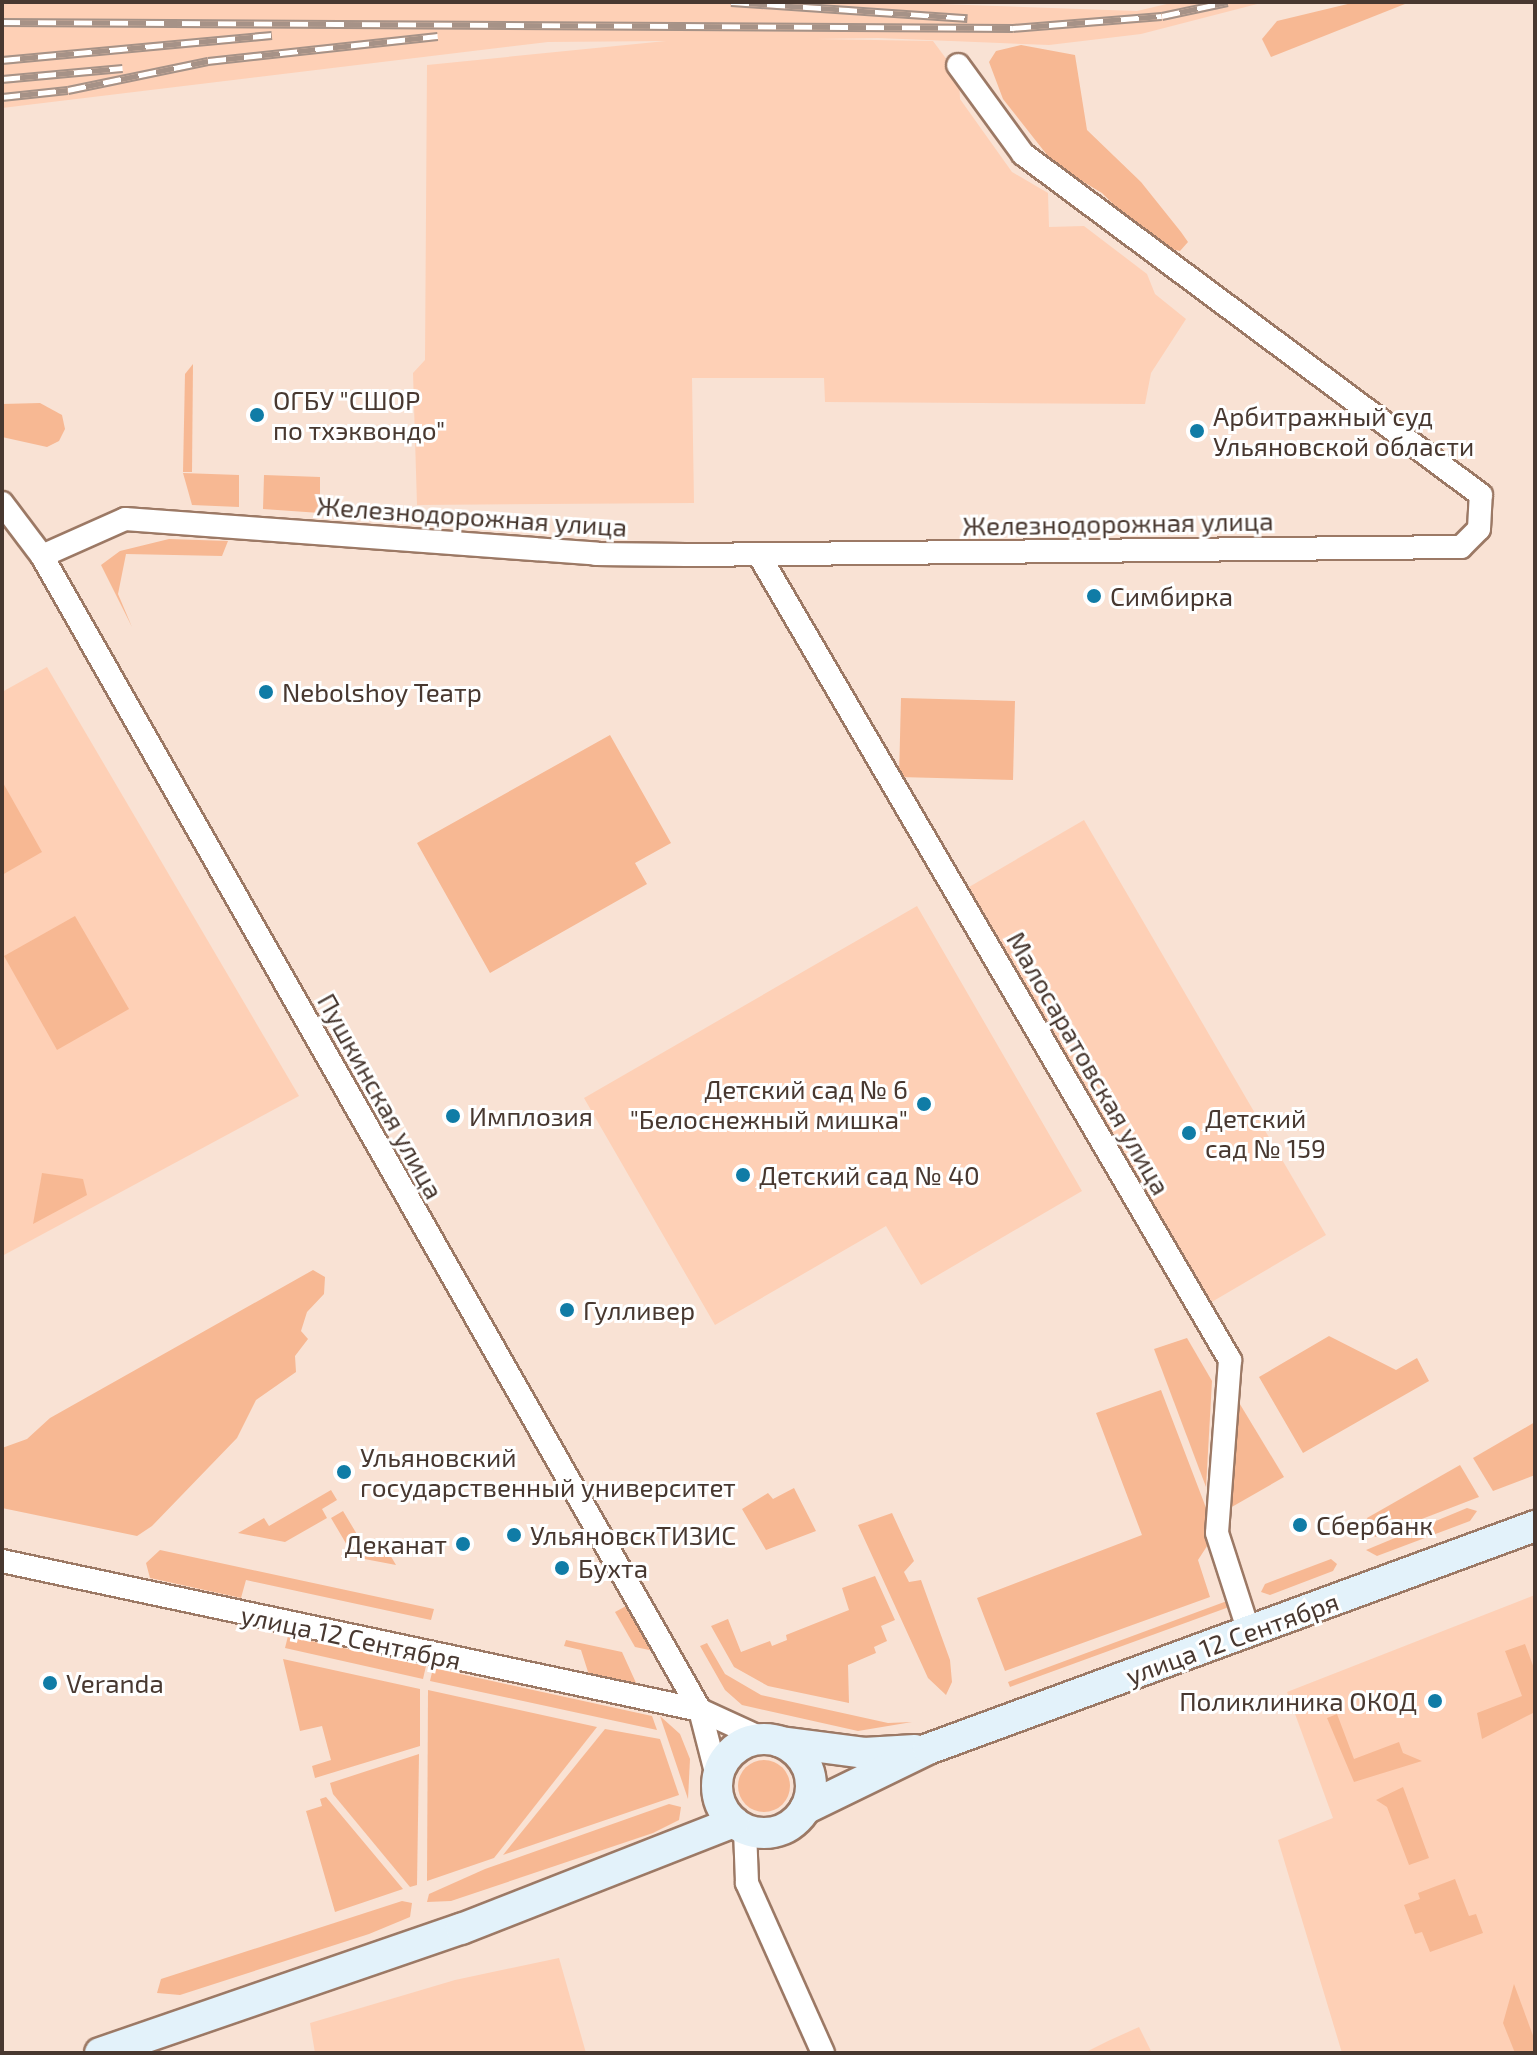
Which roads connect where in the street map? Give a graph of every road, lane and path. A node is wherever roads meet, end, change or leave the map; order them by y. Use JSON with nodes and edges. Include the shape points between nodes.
{"nodes":[{"id":1,"x":958,"y":65,"type":"dead end"},
{"id":2,"x":6,"y":506,"type":"edge"},
{"id":3,"x":759,"y":555,"type":"junction"},
{"id":4,"x":42,"y":556,"type":"junction"},
{"id":5,"x":1535,"y":1526,"type":"edge"},
{"id":6,"x":2,"y":1561,"type":"edge"},
{"id":7,"x":1249,"y":1632,"type":"junction"},
{"id":8,"x":700,"y":1710,"type":"junction"},
{"id":9,"x":772,"y":1741,"type":"junction"},
{"id":10,"x":928,"y":1749,"type":"junction"},
{"id":11,"x":717,"y":1776,"type":"junction"},
{"id":12,"x":805,"y":1809,"type":"junction"},
{"id":13,"x":739,"y":1826,"type":"junction"},
{"id":14,"x":100,"y":2053,"type":"edge"},
{"id":15,"x":823,"y":2053,"type":"edge"}],
"edges":[{"from":1,"to":3,"type":"street","name":"Железнодорожная улица","via":[[1023,154],[1481,495],[1479,529],[1461,547]]},
{"from":2,"to":4,"type":"street","name":"Пушкинская улица"},
{"from":3,"to":4,"type":"street","name":"Железнодорожная улица","via":[[596,554],[125,519]]},
{"from":3,"to":7,"type":"street","name":"Малосаратовская улица","via":[[1230,1360],[1217,1533]]},
{"from":4,"to":8,"type":"street","name":"Пушкинская улица"},
{"from":5,"to":7,"type":"main road","name":"улица 12 Сентября"},
{"from":6,"to":8,"type":"street","name":"улица 12 Сентября"},
{"from":7,"to":10,"type":"main road","name":"улица 12 Сентября"},
{"from":8,"to":9,"type":"street"},
{"from":8,"to":11,"type":"street","name":"Пушкинская улица"},
{"from":9,"to":10,"type":"main road","name":"улица 12 Сентября","via":[[864,1753]]},
{"from":9,"to":11,"type":"main road","via":[[734,1749]]},
{"from":9,"to":12,"type":"main road","via":[[798,1753],[808,1770],[811,1790]]},
{"from":10,"to":12,"type":"main road","name":"улица 12 Сентября"},
{"from":11,"to":13,"type":"main road","via":[[717,1793]]},
{"from":12,"to":13,"type":"main road","via":[[772,1833]]},
{"from":13,"to":14,"type":"main road"},
{"from":13,"to":15,"type":"street","via":[[747,1883]]}]}
